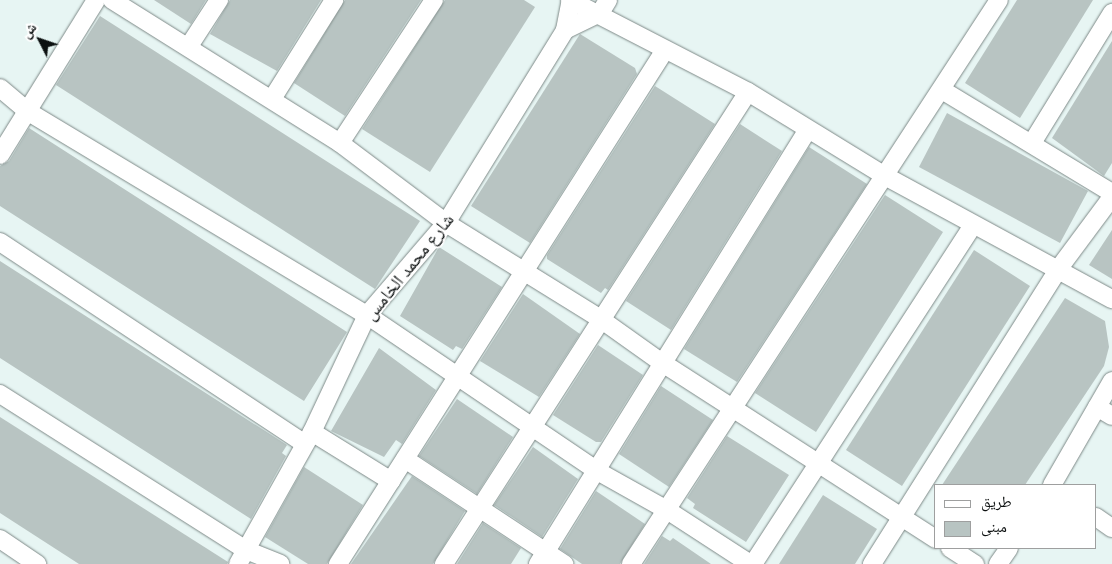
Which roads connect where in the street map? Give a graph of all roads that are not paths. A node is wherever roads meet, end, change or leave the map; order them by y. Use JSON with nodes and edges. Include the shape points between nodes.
{"nodes":[{"id":1,"x":96,"y":0,"type":"edge"},
{"id":2,"x":112,"y":0,"type":"edge"},
{"id":3,"x":219,"y":0,"type":"edge"},
{"id":4,"x":334,"y":0,"type":"edge"},
{"id":5,"x":434,"y":0,"type":"edge"},
{"id":6,"x":570,"y":0,"type":"edge"},
{"id":7,"x":998,"y":0,"type":"edge"},
{"id":8,"x":604,"y":7,"type":"edge"},
{"id":9,"x":1112,"y":13,"type":"edge"},
{"id":10,"x":565,"y":30,"type":"junction"},
{"id":11,"x":189,"y":46,"type":"junction"},
{"id":12,"x":665,"y":50,"type":"junction"},
{"id":13,"x":0,"y":88,"type":"edge"},
{"id":14,"x":942,"y":90,"type":"junction"},
{"id":15,"x":748,"y":92,"type":"junction"},
{"id":16,"x":272,"y":99,"type":"junction"},
{"id":17,"x":27,"y":111,"type":"junction"},
{"id":18,"x":807,"y":131,"type":"junction"},
{"id":19,"x":340,"y":143,"type":"junction"},
{"id":20,"x":1032,"y":143,"type":"junction"},
{"id":21,"x":0,"y":155,"type":"edge"},
{"id":22,"x":885,"y":176,"type":"junction"},
{"id":23,"x":1112,"y":194,"type":"edge"},
{"id":24,"x":1112,"y":198,"type":"edge"},
{"id":25,"x":446,"y":223,"type":"junction"},
{"id":26,"x":973,"y":225,"type":"junction"},
{"id":27,"x":0,"y":242,"type":"edge"},
{"id":28,"x":524,"y":271,"type":"junction"},
{"id":29,"x":1058,"y":271,"type":"junction"},
{"id":30,"x":1112,"y":299,"type":"edge"},
{"id":31,"x":367,"y":315,"type":"junction"},
{"id":32,"x":599,"y":318,"type":"junction"},
{"id":33,"x":661,"y":362,"type":"junction"},
{"id":34,"x":459,"y":376,"type":"junction"},
{"id":35,"x":1112,"y":381,"type":"edge"},
{"id":36,"x":0,"y":394,"type":"edge"},
{"id":37,"x":1097,"y":407,"type":"junction"},
{"id":38,"x":735,"y":409,"type":"junction"},
{"id":39,"x":1112,"y":416,"type":"edge"},
{"id":40,"x":531,"y":427,"type":"junction"},
{"id":41,"x":308,"y":438,"type":"junction"},
{"id":42,"x":405,"y":459,"type":"junction"},
{"id":43,"x":817,"y":463,"type":"junction"},
{"id":44,"x":599,"y":472,"type":"junction"},
{"id":45,"x":391,"y":481,"type":"junction"},
{"id":46,"x":1053,"y":484,"type":"edge"},
{"id":47,"x":479,"y":509,"type":"junction"},
{"id":48,"x":668,"y":510,"type":"junction"},
{"id":49,"x":901,"y":517,"type":"junction"},
{"id":50,"x":1097,"y":518,"type":"edge"},
{"id":51,"x":1112,"y":528,"type":"edge"},
{"id":52,"x":934,"y":538,"type":"edge"},
{"id":53,"x":0,"y":539,"type":"edge"},
{"id":54,"x":952,"y":549,"type":"edge"},
{"id":55,"x":1008,"y":549,"type":"edge"},
{"id":56,"x":242,"y":557,"type":"edge"},
{"id":57,"x":542,"y":558,"type":"edge"},
{"id":58,"x":37,"y":564,"type":"edge"},
{"id":59,"x":280,"y":564,"type":"edge"},
{"id":60,"x":338,"y":564,"type":"edge"},
{"id":61,"x":444,"y":564,"type":"edge"},
{"id":62,"x":564,"y":564,"type":"edge"},
{"id":63,"x":632,"y":564,"type":"edge"},
{"id":64,"x":752,"y":564,"type":"edge"},
{"id":65,"x":872,"y":564,"type":"edge"},
{"id":66,"x":975,"y":564,"type":"edge"},
{"id":67,"x":998,"y":564,"type":"edge"}],
"edges":[{"from":1,"to":17,"type":"street"},
{"from":2,"to":11,"type":"street"},
{"from":3,"to":11,"type":"street"},
{"from":4,"to":16,"type":"street"},
{"from":5,"to":19,"type":"street"},
{"from":6,"to":8,"type":"street"},
{"from":6,"to":10,"type":"street","name":"شارع محمد الخامس"},
{"from":7,"to":14,"type":"street"},
{"from":8,"to":10,"type":"street"},
{"from":8,"to":12,"type":"street"},
{"from":9,"to":20,"type":"street"},
{"from":10,"to":25,"type":"street","name":"شارع محمد الخامس"},
{"from":11,"to":16,"type":"street"},
{"from":12,"to":15,"type":"street"},
{"from":12,"to":28,"type":"street"},
{"from":13,"to":17,"type":"street"},
{"from":14,"to":20,"type":"street"},
{"from":14,"to":22,"type":"street"},
{"from":15,"to":18,"type":"street"},
{"from":15,"to":32,"type":"street"},
{"from":16,"to":19,"type":"street"},
{"from":17,"to":21,"type":"street"},
{"from":17,"to":31,"type":"street"},
{"from":18,"to":22,"type":"street"},
{"from":18,"to":33,"type":"street"},
{"from":19,"to":25,"type":"street"},
{"from":20,"to":23,"type":"street"},
{"from":22,"to":26,"type":"street"},
{"from":22,"to":38,"type":"street"},
{"from":24,"to":29,"type":"street"},
{"from":25,"to":28,"type":"street"},
{"from":25,"to":31,"type":"street","name":"شارع محمد الخامس"},
{"from":26,"to":29,"type":"street"},
{"from":26,"to":43,"type":"street"},
{"from":27,"to":41,"type":"street"},
{"from":28,"to":32,"type":"street"},
{"from":28,"to":34,"type":"street"},
{"from":29,"to":30,"type":"street"},
{"from":29,"to":49,"type":"street"},
{"from":31,"to":34,"type":"street"},
{"from":31,"to":41,"type":"street","name":"شارع محمد الخامس"},
{"from":32,"to":33,"type":"street"},
{"from":32,"to":40,"type":"street"},
{"from":33,"to":38,"type":"street"},
{"from":33,"to":44,"type":"street"},
{"from":34,"to":40,"type":"street"},
{"from":34,"to":42,"type":"street"},
{"from":35,"to":37,"type":"street"},
{"from":36,"to":56,"type":"street"},
{"from":37,"to":39,"type":"street"},
{"from":37,"to":46,"type":"street"},
{"from":38,"to":43,"type":"street"},
{"from":38,"to":48,"type":"street"},
{"from":40,"to":44,"type":"street"},
{"from":40,"to":47,"type":"street"},
{"from":41,"to":45,"type":"street"},
{"from":41,"to":56,"type":"street","name":"شارع محمد الخامس"},
{"from":42,"to":45,"type":"street"},
{"from":42,"to":47,"type":"street"},
{"from":43,"to":49,"type":"street"},
{"from":43,"to":64,"type":"street"},
{"from":44,"to":48,"type":"street"},
{"from":44,"to":57,"type":"street"},
{"from":45,"to":60,"type":"street"},
{"from":47,"to":57,"type":"street"},
{"from":47,"to":61,"type":"street"},
{"from":48,"to":63,"type":"street"},
{"from":48,"to":64,"type":"street"},
{"from":49,"to":52,"type":"street"},
{"from":49,"to":65,"type":"street"},
{"from":50,"to":51,"type":"street"},
{"from":53,"to":58,"type":"street"},
{"from":54,"to":66,"type":"street"},
{"from":55,"to":67,"type":"street"},
{"from":56,"to":59,"type":"street"},
{"from":57,"to":62,"type":"street"}]}
